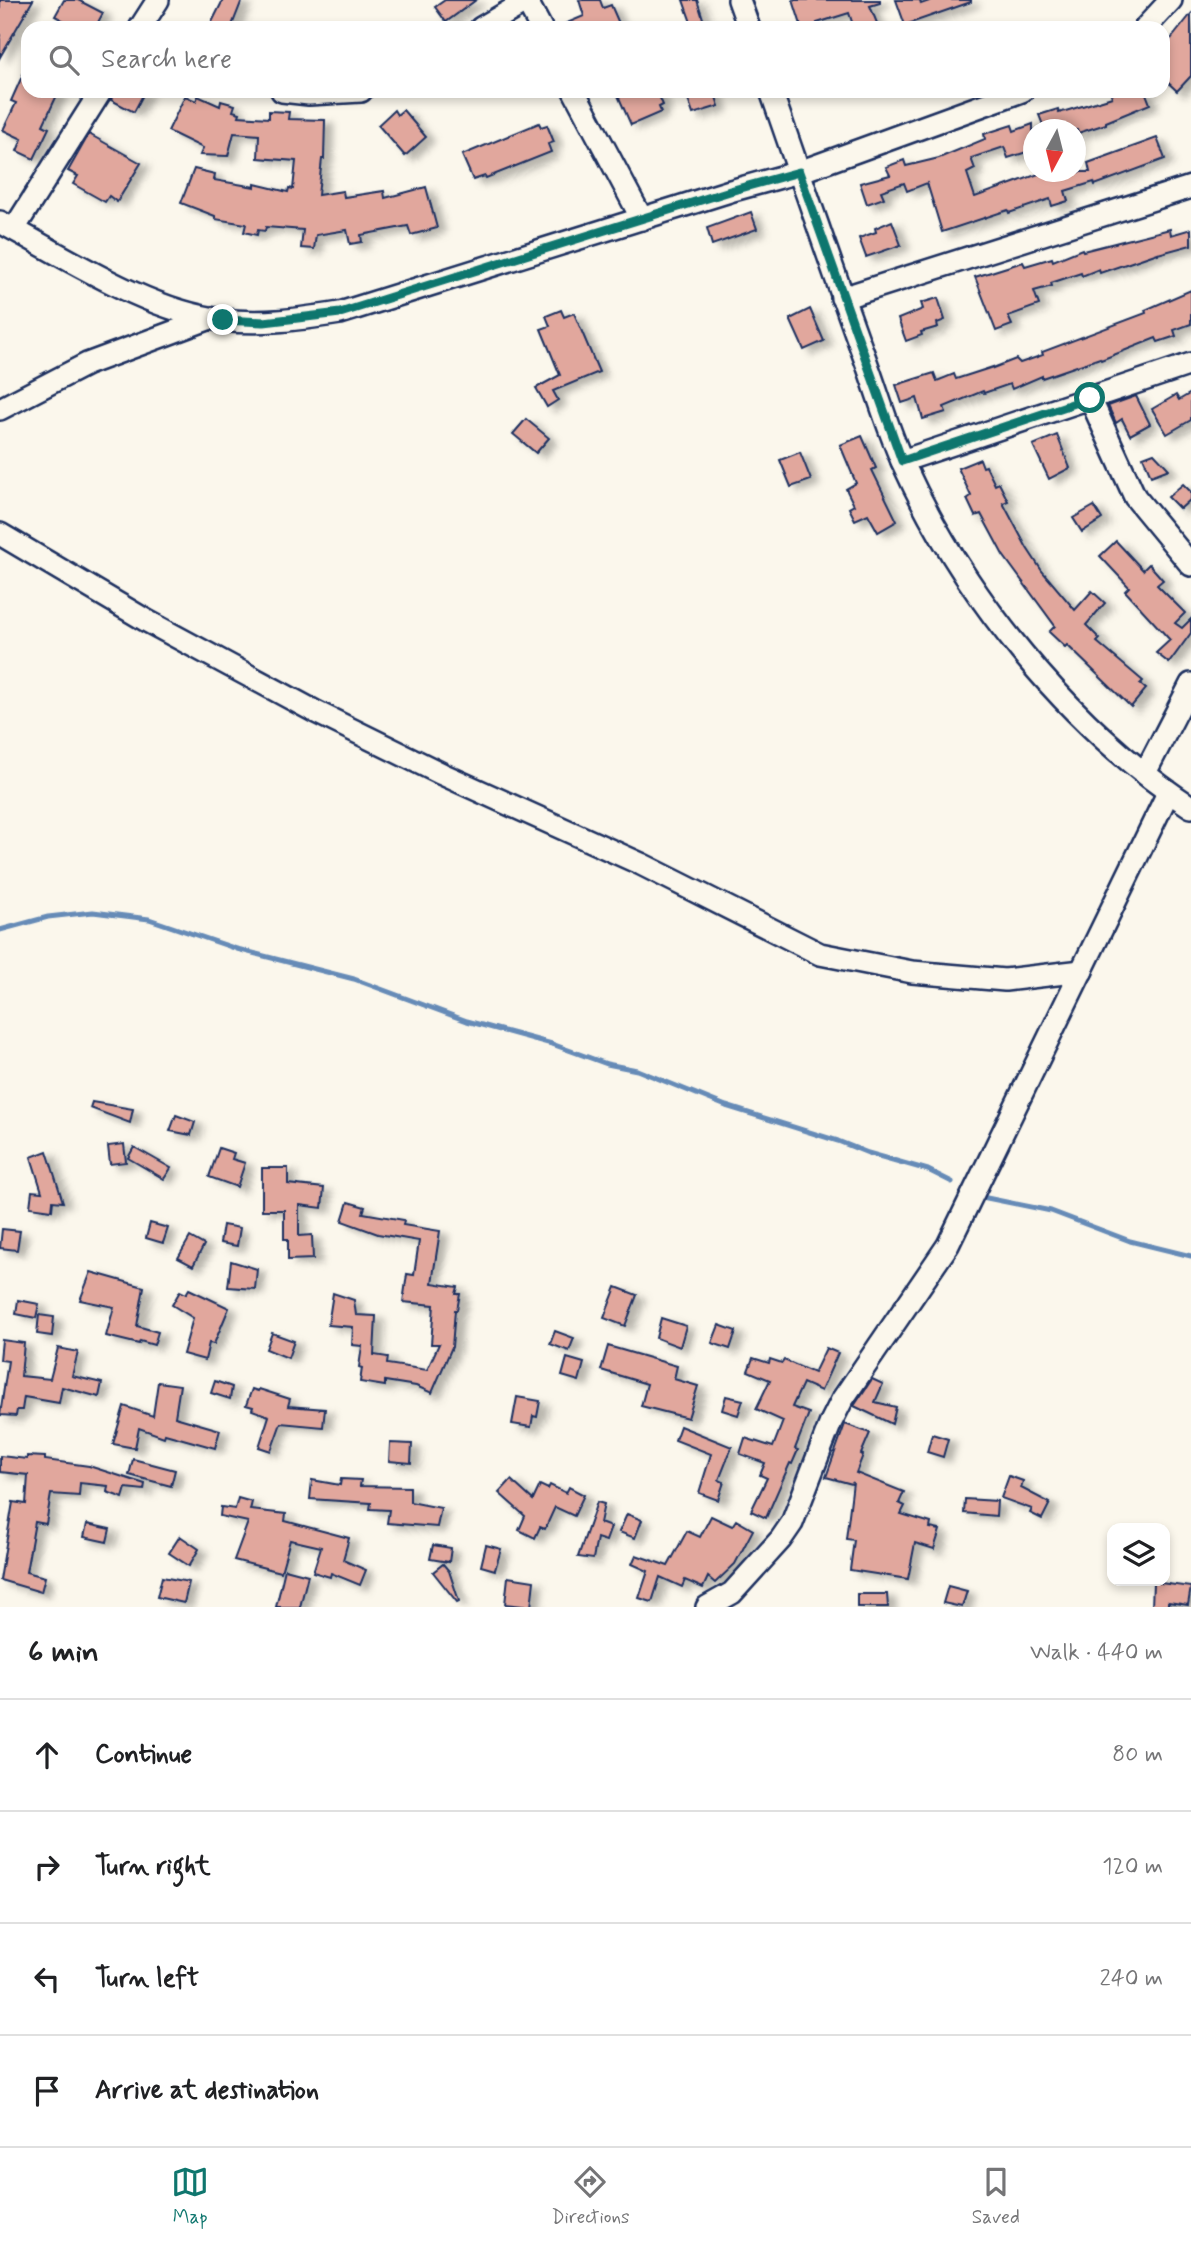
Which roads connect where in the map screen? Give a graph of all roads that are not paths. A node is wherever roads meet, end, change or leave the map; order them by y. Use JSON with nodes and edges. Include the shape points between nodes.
{"nodes":[{"id":1,"x":158,"y":0,"type":"edge"},
{"id":2,"x":527,"y":0,"type":"edge"},
{"id":3,"x":739,"y":0,"type":"edge"},
{"id":4,"x":1171,"y":0,"type":"edge"},
{"id":5,"x":144,"y":21,"type":"edge"},
{"id":6,"x":492,"y":21,"type":"edge"},
{"id":7,"x":538,"y":21,"type":"edge"},
{"id":8,"x":746,"y":21,"type":"edge"},
{"id":9,"x":1152,"y":21,"type":"edge"},
{"id":10,"x":96,"y":98,"type":"edge"},
{"id":11,"x":578,"y":98,"type":"edge"},
{"id":12,"x":773,"y":98,"type":"edge"},
{"id":13,"x":1003,"y":98,"type":"edge"},
{"id":14,"x":799,"y":172,"type":"junction"},
{"id":15,"x":1191,"y":187,"type":"edge"},
{"id":16,"x":642,"y":219,"type":"junction"},
{"id":17,"x":7,"y":226,"type":"edge"},
{"id":18,"x":842,"y":298,"type":"junction"},
{"id":19,"x":210,"y":318,"type":"junction"},
{"id":20,"x":1191,"y":364,"type":"edge"},
{"id":21,"x":1090,"y":398,"type":"junction"},
{"id":22,"x":0,"y":409,"type":"edge"},
{"id":23,"x":902,"y":461,"type":"junction"},
{"id":24,"x":0,"y":534,"type":"edge"},
{"id":25,"x":1191,"y":565,"type":"edge"},
{"id":26,"x":1191,"y":684,"type":"edge"},
{"id":27,"x":1145,"y":773,"type":"junction"},
{"id":28,"x":1168,"y":793,"type":"junction"},
{"id":29,"x":1191,"y":807,"type":"edge"},
{"id":30,"x":1082,"y":971,"type":"junction"},
{"id":31,"x":707,"y":1607,"type":"edge"}],
"edges":[{"from":1,"to":5,"type":"street"},
{"from":2,"to":6,"type":"street"},
{"from":2,"to":7,"type":"street"},
{"from":3,"to":8,"type":"street"},
{"from":4,"to":9,"type":"street"},
{"from":10,"to":17,"type":"street"},
{"from":11,"to":16,"type":"street"},
{"from":12,"to":14,"type":"street"},
{"from":13,"to":14,"type":"street"},
{"from":14,"to":16,"type":"street"},
{"from":14,"to":18,"type":"street"},
{"from":15,"to":18,"type":"street"},
{"from":16,"to":19,"type":"street","via":[[340,313],[264,322]]},
{"from":17,"to":19,"type":"street","via":[[125,289]]},
{"from":18,"to":23,"type":"street"},
{"from":19,"to":22,"type":"street","via":[[88,364]]},
{"from":20,"to":21,"type":"street"},
{"from":21,"to":23,"type":"street"},
{"from":21,"to":25,"type":"street","via":[[1135,497]]},
{"from":23,"to":27,"type":"street","via":[[992,616],[1089,726]]},
{"from":24,"to":30,"type":"street","via":[[147,621],[316,712],[641,864],[820,954],[912,972],[1005,980]]},
{"from":26,"to":27,"type":"street"},
{"from":27,"to":28,"type":"street"},
{"from":28,"to":29,"type":"street"},
{"from":28,"to":30,"type":"street"},
{"from":30,"to":31,"type":"street","via":[[948,1245],[842,1400],[792,1523],[732,1593]]}]}
